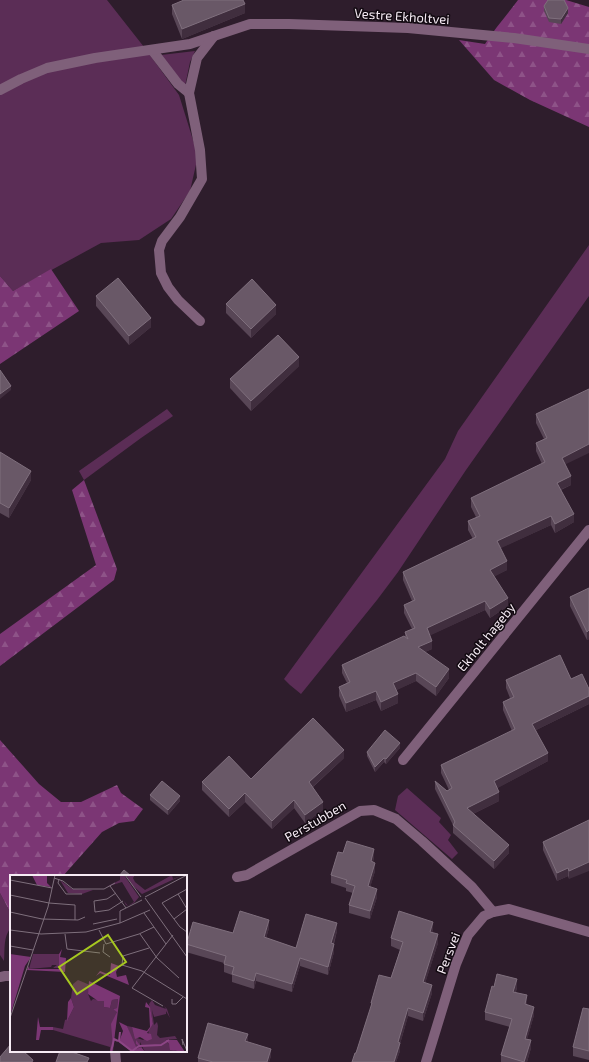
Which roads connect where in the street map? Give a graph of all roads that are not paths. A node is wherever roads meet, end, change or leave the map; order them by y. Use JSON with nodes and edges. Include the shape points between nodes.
{"nodes":[{"id":1,"x":214,"y":36,"type":"junction"},
{"id":2,"x":589,"y":49,"type":"edge"},
{"id":3,"x":152,"y":50,"type":"junction"},
{"id":4,"x":0,"y":90,"type":"edge"},
{"id":5,"x":189,"y":93,"type":"junction"},
{"id":6,"x":200,"y":320,"type":"dead end"},
{"id":7,"x":589,"y":530,"type":"edge"},
{"id":8,"x":403,"y":760,"type":"dead end"},
{"id":9,"x":237,"y":877,"type":"dead end"},
{"id":10,"x":492,"y":912,"type":"junction"},
{"id":11,"x":589,"y":932,"type":"edge"},
{"id":12,"x":10,"y":976,"type":"edge"},
{"id":13,"x":0,"y":977,"type":"edge"},
{"id":14,"x":115,"y":1052,"type":"edge"},
{"id":15,"x":116,"y":1062,"type":"edge"},
{"id":16,"x":426,"y":1062,"type":"edge"}],
"edges":[{"from":1,"to":2,"type":"street","name":"Vestre Ekholtvei","via":[[250,24],[408,28],[514,38]]},
{"from":1,"to":3,"type":"street","name":"Vestre Ekholtvei","via":[[190,44]]},
{"from":1,"to":5,"type":"street","via":[[197,58]]},
{"from":3,"to":4,"type":"street","name":"Vestre Ekholtvei","via":[[47,68]]},
{"from":3,"to":5,"type":"street","via":[[178,84]]},
{"from":5,"to":6,"type":"street","via":[[200,150],[202,179],[180,217],[162,241],[159,250],[161,273],[168,287]]},
{"from":7,"to":8,"type":"street","name":"Ekholt hageby"},
{"from":9,"to":10,"type":"street","name":"Perstubben","via":[[247,875],[360,811],[374,810],[396,819],[422,840],[472,887]]},
{"from":10,"to":11,"type":"street","via":[[508,909]]},
{"from":10,"to":16,"type":"street","name":"Persvei","via":[[484,916],[468,935],[456,964]]},
{"from":12,"to":13,"type":"street"},
{"from":14,"to":15,"type":"street"}]}
